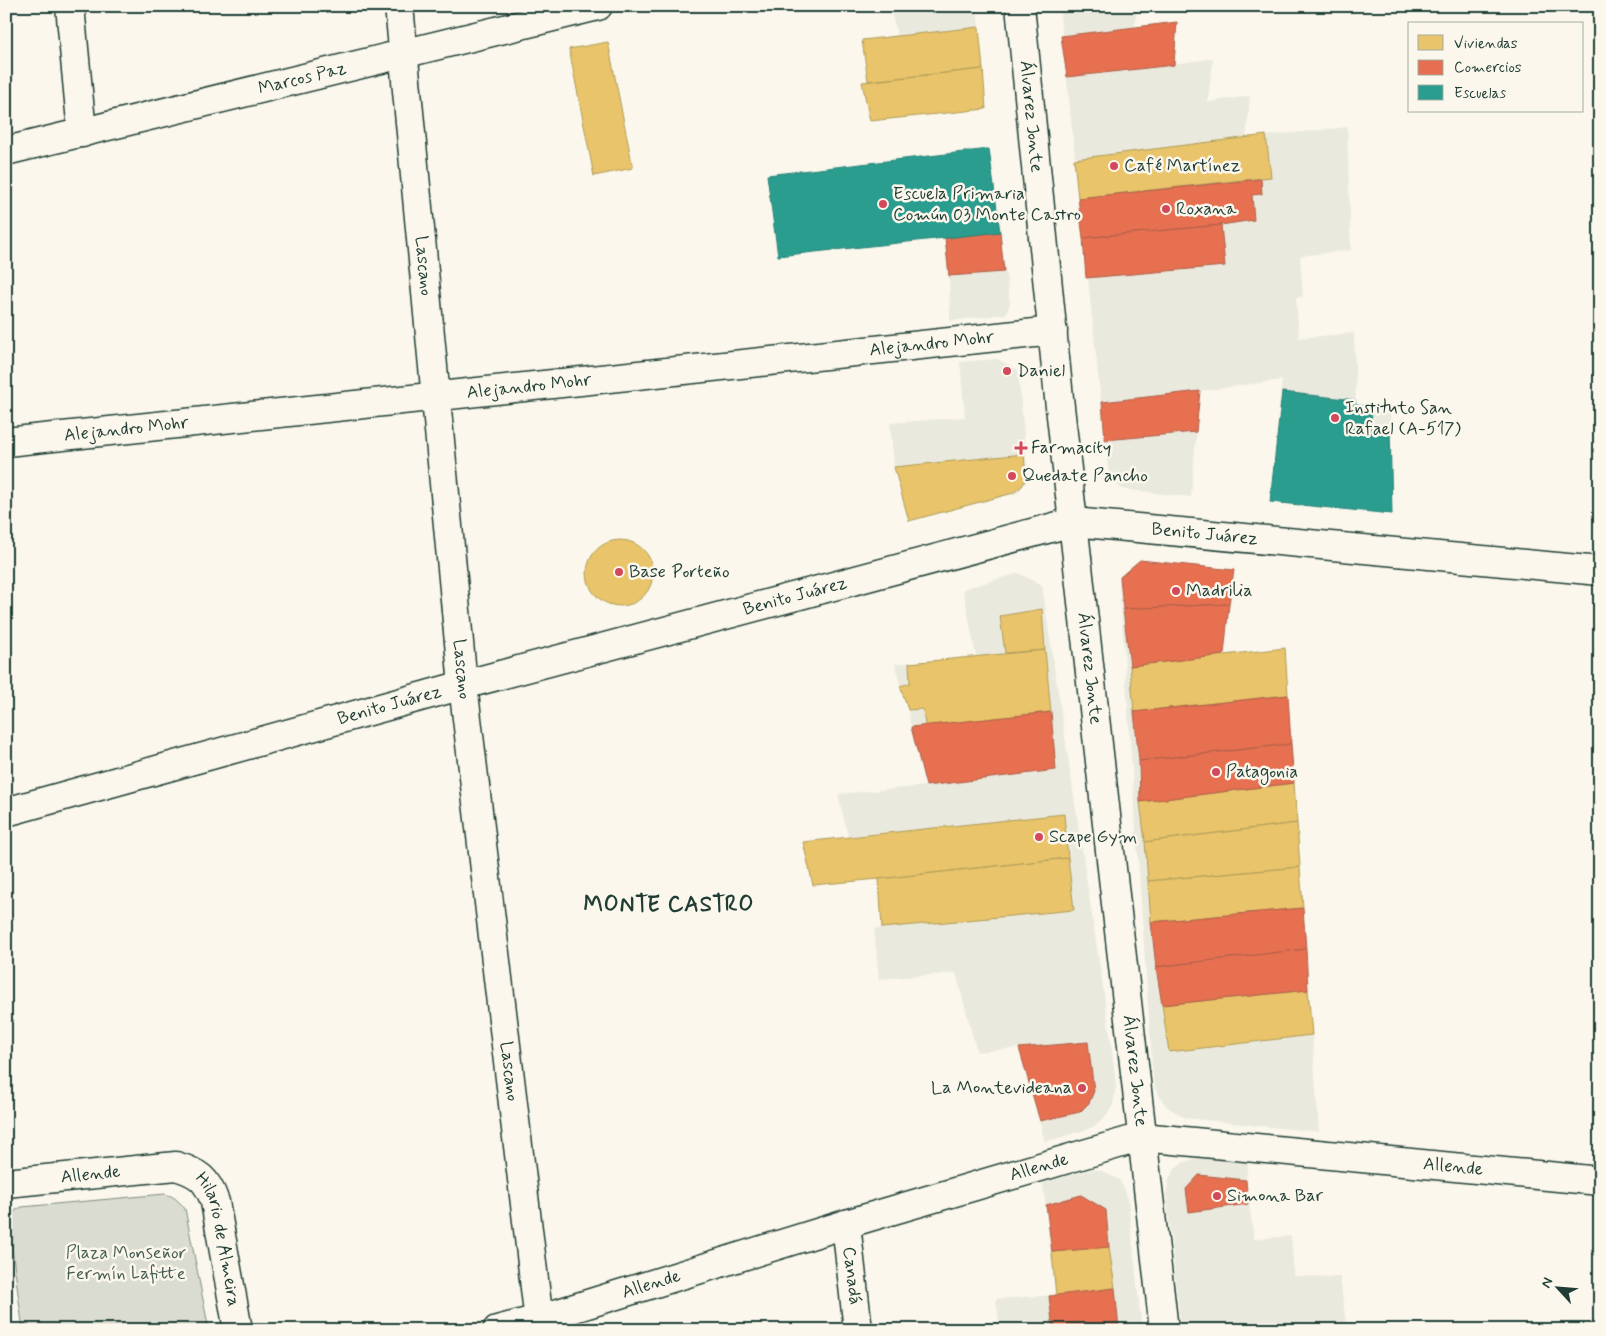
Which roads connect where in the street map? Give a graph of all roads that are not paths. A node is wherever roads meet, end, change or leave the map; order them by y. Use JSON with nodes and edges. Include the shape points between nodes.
{"nodes":[{"id":1,"x":70,"y":6,"type":"edge"},
{"id":2,"x":399,"y":6,"type":"edge"},
{"id":3,"x":598,"y":6,"type":"edge"},
{"id":4,"x":1020,"y":6,"type":"edge"},
{"id":5,"x":403,"y":54,"type":"junction"},
{"id":6,"x":82,"y":133,"type":"junction"},
{"id":7,"x":6,"y":151,"type":"edge"},
{"id":8,"x":1052,"y":331,"type":"junction"},
{"id":9,"x":435,"y":396,"type":"junction"},
{"id":10,"x":6,"y":442,"type":"edge"},
{"id":11,"x":1073,"y":522,"type":"junction"},
{"id":12,"x":1600,"y":571,"type":"edge"},
{"id":13,"x":463,"y":685,"type":"junction"},
{"id":14,"x":6,"y":812,"type":"edge"},
{"id":15,"x":1142,"y":1137,"type":"junction"},
{"id":16,"x":176,"y":1166,"type":"joint"},
{"id":17,"x":1600,"y":1181,"type":"edge"},
{"id":18,"x":6,"y":1183,"type":"edge"},
{"id":19,"x":846,"y":1224,"type":"junction"},
{"id":20,"x":539,"y":1324,"type":"edge"},
{"id":21,"x":238,"y":1330,"type":"edge"},
{"id":22,"x":497,"y":1330,"type":"edge"},
{"id":23,"x":858,"y":1330,"type":"edge"},
{"id":24,"x":1164,"y":1330,"type":"edge"}],
"edges":[{"from":1,"to":6,"type":"street"},
{"from":2,"to":5,"type":"street","name":"Lascano"},
{"from":3,"to":5,"type":"street","name":"Marcos Paz"},
{"from":4,"to":8,"type":"street","name":"Álvarez Jonte"},
{"from":5,"to":6,"type":"street","name":"Marcos Paz"},
{"from":5,"to":9,"type":"street","name":"Lascano"},
{"from":6,"to":7,"type":"street","name":"Marcos Paz"},
{"from":8,"to":9,"type":"street","name":"Alejandro Mohr"},
{"from":8,"to":11,"type":"street","name":"Álvarez Jonte"},
{"from":9,"to":10,"type":"street","name":"Alejandro Mohr"},
{"from":9,"to":13,"type":"street","name":"Lascano"},
{"from":11,"to":12,"type":"street","name":"Benito Juárez"},
{"from":11,"to":13,"type":"street","name":"Benito Juárez"},
{"from":11,"to":15,"type":"street","name":"Álvarez Jonte"},
{"from":13,"to":14,"type":"street","name":"Benito Juárez"},
{"from":13,"to":20,"type":"street","name":"Lascano"},
{"from":15,"to":17,"type":"street","name":"Allende"},
{"from":15,"to":19,"type":"street","name":"Allende"},
{"from":15,"to":24,"type":"street","name":"Álvarez Jonte"},
{"from":16,"to":18,"type":"street","name":"Allende"},
{"from":16,"to":21,"type":"street","name":"Hilario de Almeira","via":[[200,1176],[210,1187]]},
{"from":19,"to":20,"type":"street","name":"Allende"},
{"from":19,"to":23,"type":"street","name":"Canadá"},
{"from":20,"to":22,"type":"street","name":"Allende"}]}
